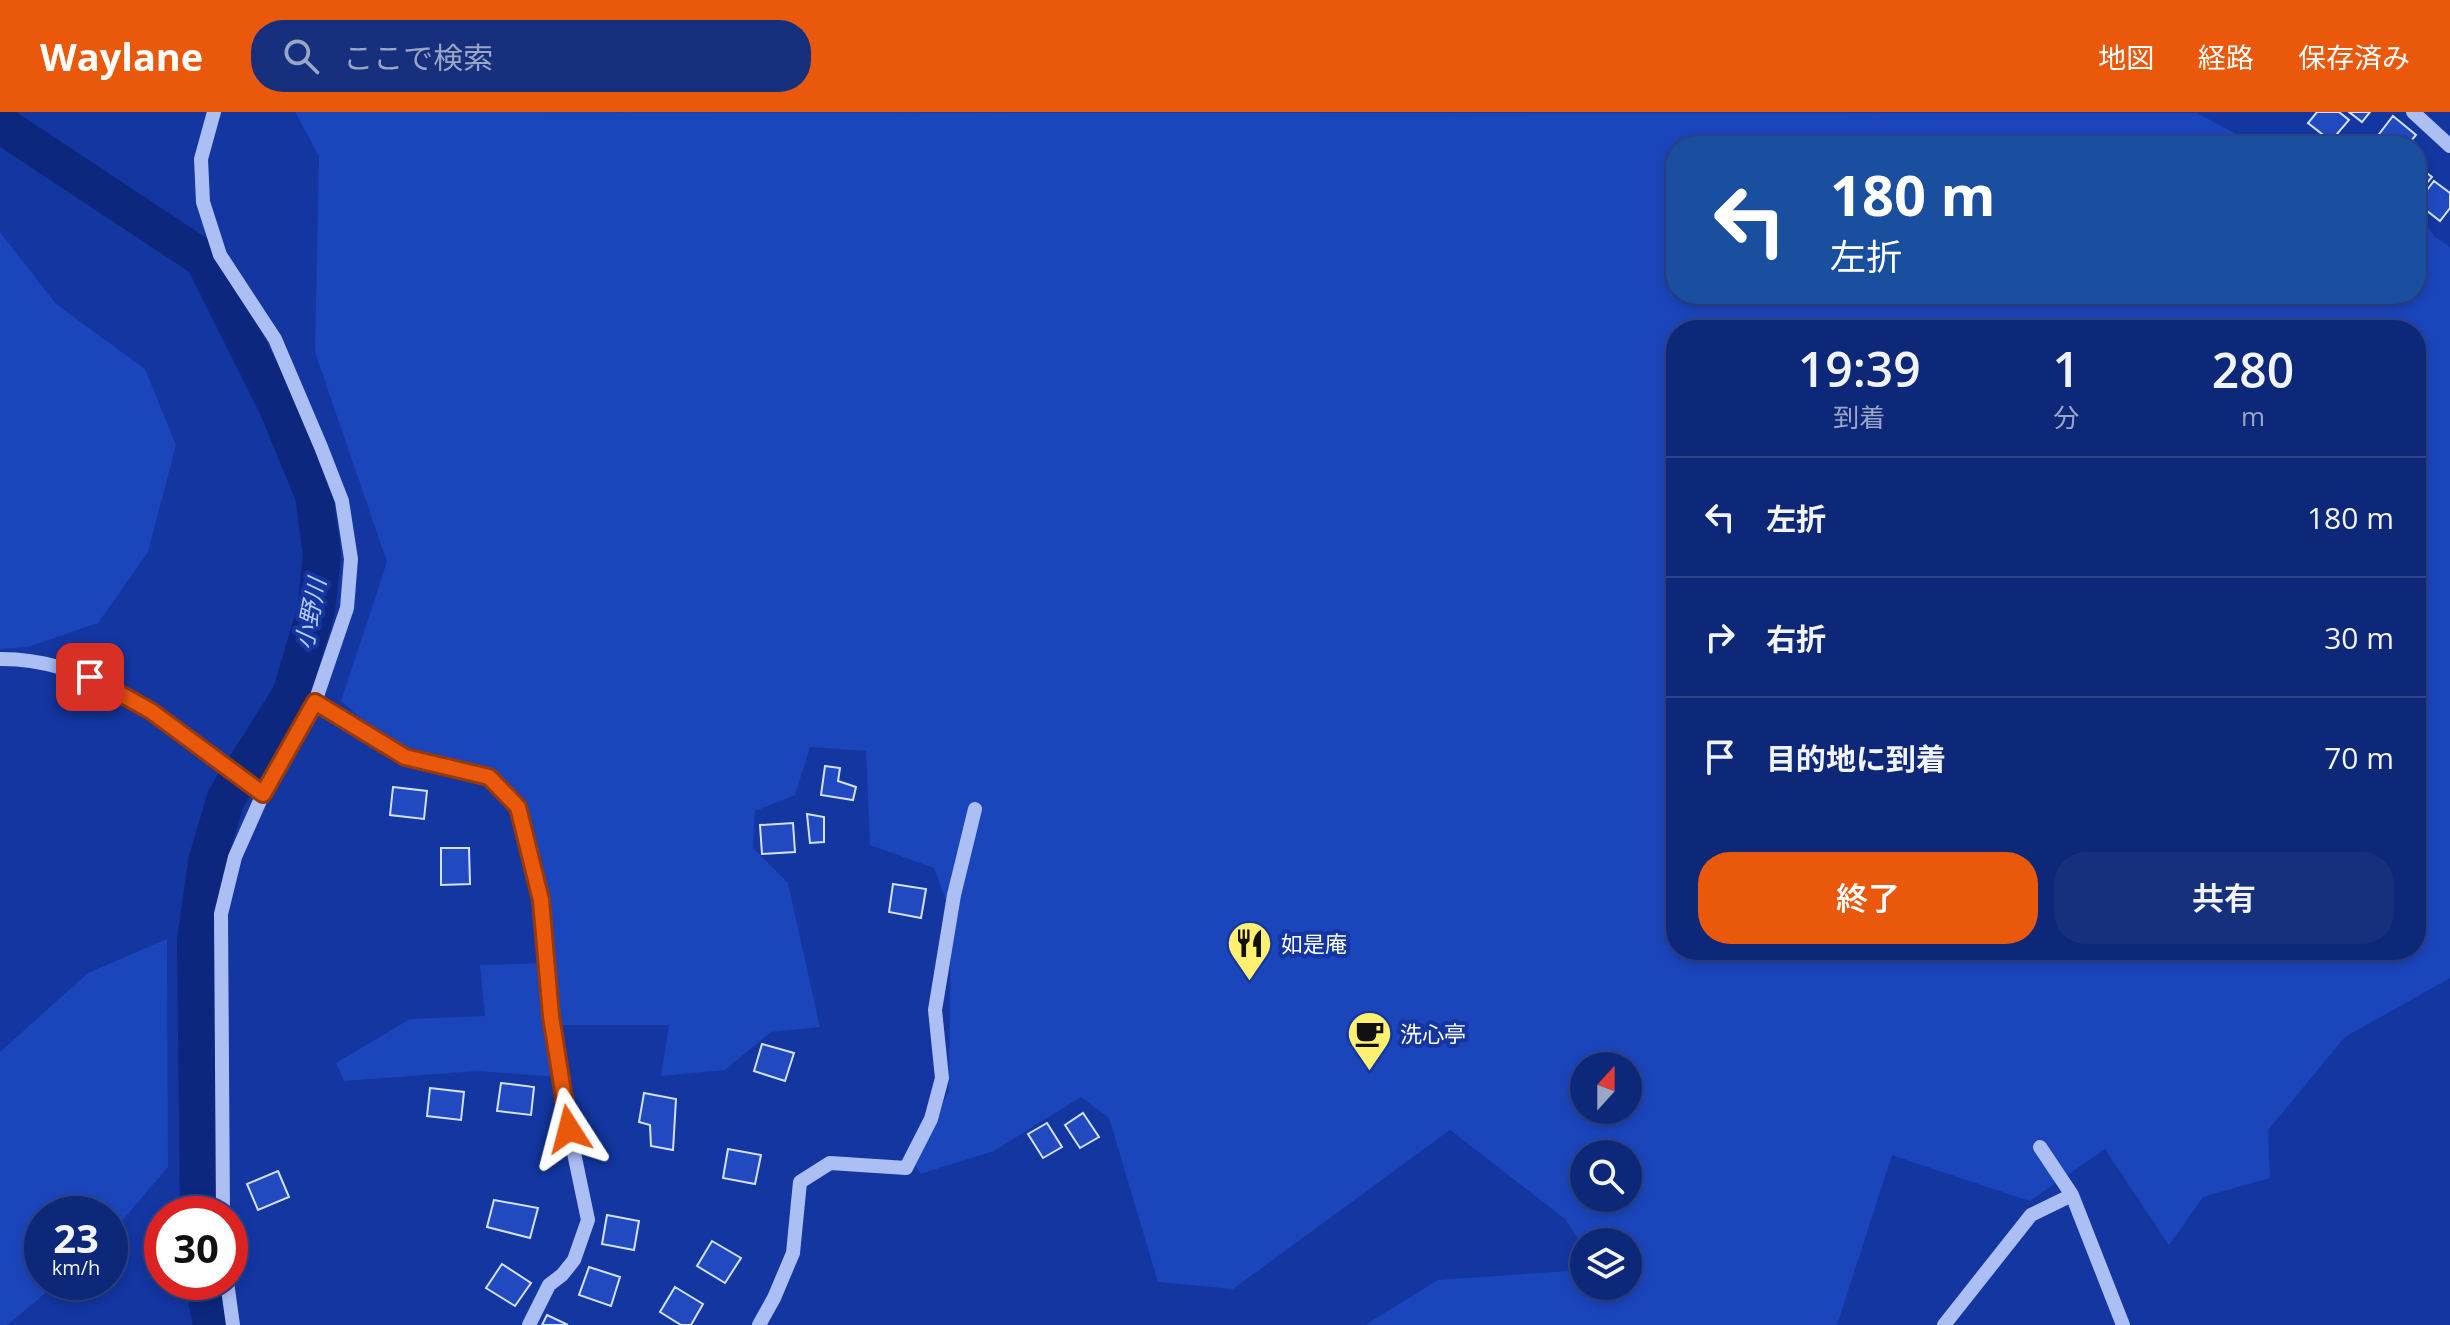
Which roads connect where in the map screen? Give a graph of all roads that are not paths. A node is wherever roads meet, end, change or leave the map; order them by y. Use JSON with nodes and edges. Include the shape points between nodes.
{"nodes":[{"id":1,"x":214,"y":112,"type":"edge"},
{"id":2,"x":2413,"y":112,"type":"edge"},
{"id":3,"x":2450,"y":146,"type":"edge"},
{"id":4,"x":0,"y":659,"type":"edge"},
{"id":5,"x":315,"y":702,"type":"junction"},
{"id":6,"x":263,"y":794,"type":"junction"},
{"id":7,"x":975,"y":809,"type":"dead end"},
{"id":8,"x":2040,"y":1147,"type":"dead end"},
{"id":9,"x":2072,"y":1195,"type":"junction"},
{"id":10,"x":223,"y":1196,"type":"edge"},
{"id":11,"x":230,"y":1300,"type":"edge"},
{"id":12,"x":233,"y":1325,"type":"edge"},
{"id":13,"x":529,"y":1325,"type":"edge"},
{"id":14,"x":759,"y":1325,"type":"edge"},
{"id":15,"x":1944,"y":1325,"type":"edge"},
{"id":16,"x":2123,"y":1325,"type":"edge"}],
"edges":[{"from":1,"to":5,"type":"street","via":[[201,159],[203,202],[220,255],[275,339],[342,501],[351,559],[347,608]]},
{"from":2,"to":3,"type":"street"},
{"from":4,"to":6,"type":"street","via":[[25,659],[90,677],[151,711]]},
{"from":5,"to":6,"type":"street"},
{"from":5,"to":13,"type":"street","via":[[405,757],[489,777],[518,807],[541,900],[551,1016],[588,1220],[574,1260],[549,1285]]},
{"from":6,"to":10,"type":"street","via":[[235,857],[221,914]]},
{"from":7,"to":14,"type":"street","via":[[935,1010],[942,1078],[931,1119],[906,1168],[830,1163],[800,1182],[793,1253]]},
{"from":8,"to":9,"type":"street"},
{"from":9,"to":15,"type":"street","via":[[2031,1215]]},
{"from":9,"to":16,"type":"street"},
{"from":11,"to":12,"type":"street"}]}
